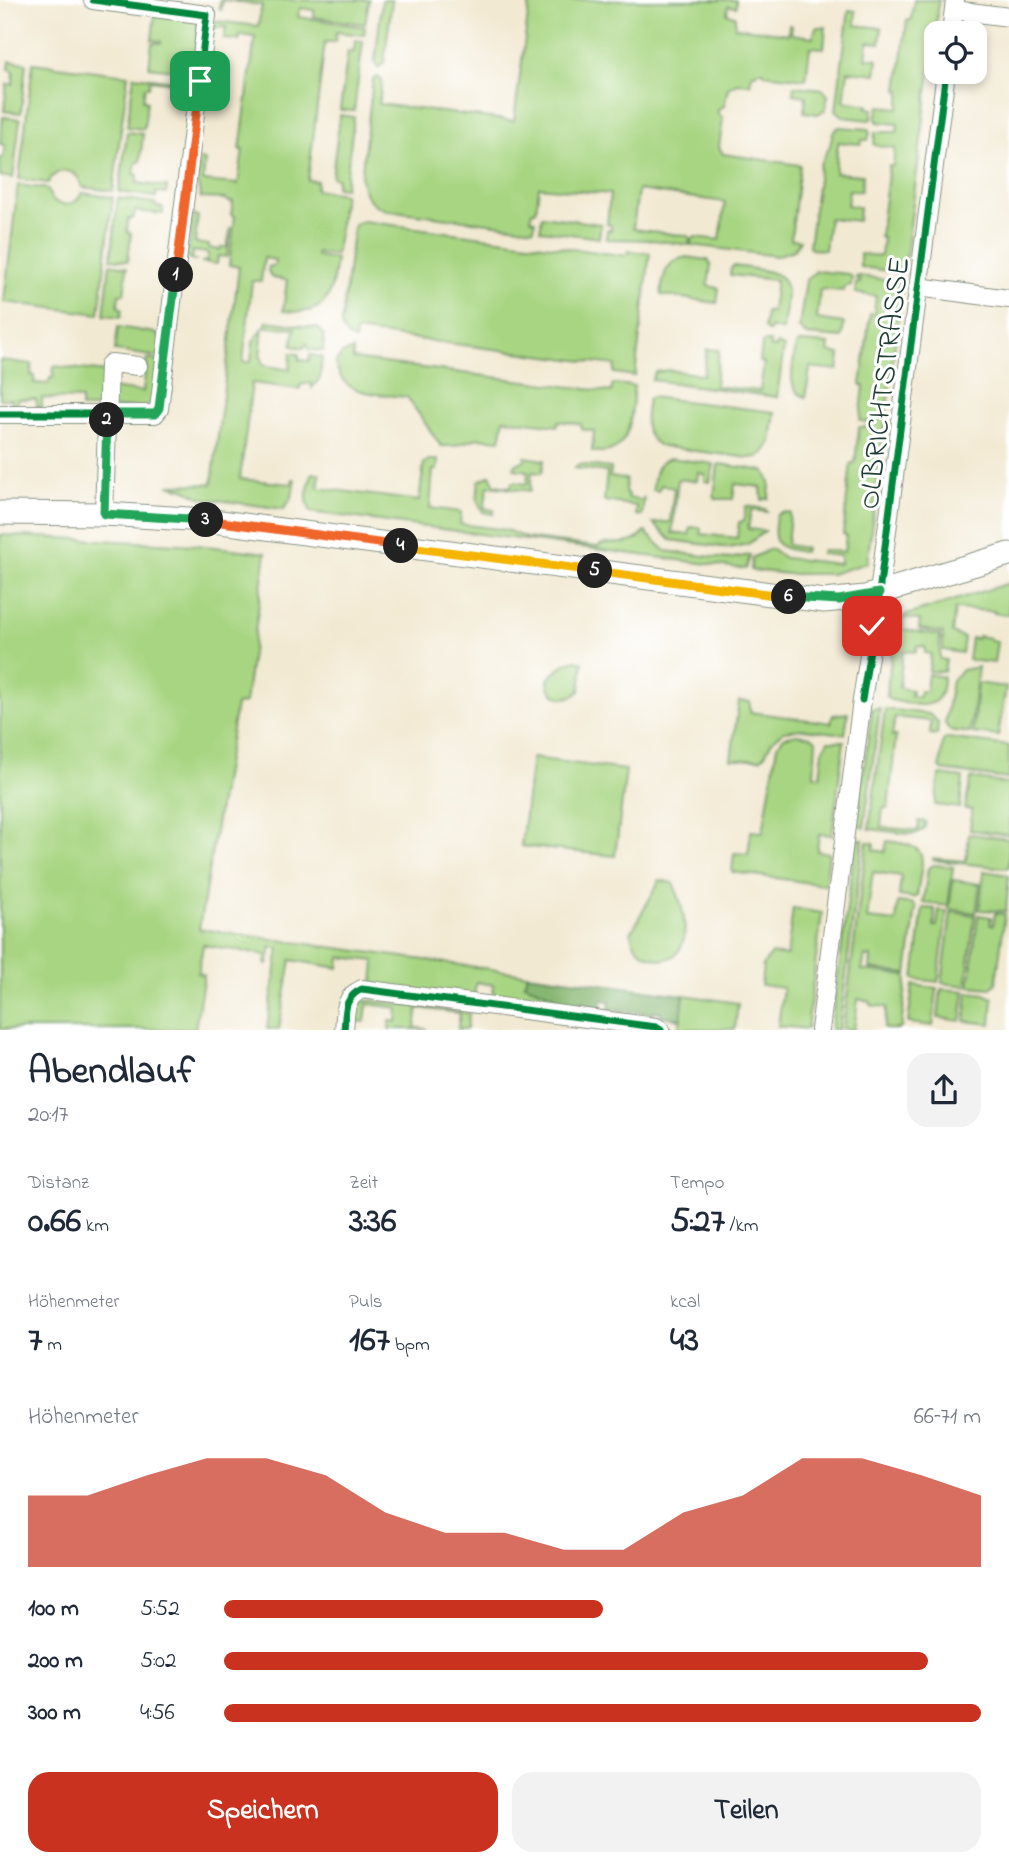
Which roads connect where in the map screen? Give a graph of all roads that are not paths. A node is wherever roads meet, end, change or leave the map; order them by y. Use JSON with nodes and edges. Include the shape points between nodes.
{"nodes":[{"id":1,"x":93,"y":0,"type":"edge"},
{"id":2,"x":137,"y":3,"type":"edge"},
{"id":3,"x":955,"y":5,"type":"edge"},
{"id":4,"x":1009,"y":17,"type":"edge"},
{"id":5,"x":944,"y":84,"type":"edge"},
{"id":6,"x":918,"y":287,"type":"junction"},
{"id":7,"x":1009,"y":299,"type":"edge"},
{"id":8,"x":138,"y":366,"type":"dead end"},
{"id":9,"x":0,"y":414,"type":"edge"},
{"id":10,"x":107,"y":414,"type":"junction"},
{"id":11,"x":0,"y":513,"type":"edge"},
{"id":12,"x":104,"y":514,"type":"junction"},
{"id":13,"x":1009,"y":554,"type":"edge"},
{"id":14,"x":879,"y":593,"type":"junction"},
{"id":15,"x":344,"y":1030,"type":"edge"},
{"id":16,"x":661,"y":1030,"type":"edge"},
{"id":17,"x":820,"y":1030,"type":"edge"}],
"edges":[{"from":1,"to":2,"type":"street"},
{"from":2,"to":10,"type":"street","via":[[207,15],[159,408],[155,414]]},
{"from":3,"to":4,"type":"street"},
{"from":5,"to":6,"type":"street","name":"OLBRICHTSTRASSE"},
{"from":6,"to":7,"type":"street"},
{"from":6,"to":14,"type":"street","name":"OLBRICHTSTRASSE"},
{"from":8,"to":10,"type":"street","via":[[110,363]]},
{"from":9,"to":10,"type":"street"},
{"from":10,"to":12,"type":"street"},
{"from":11,"to":12,"type":"main road"},
{"from":12,"to":14,"type":"main road","via":[[205,520],[824,601]]},
{"from":13,"to":14,"type":"main road"},
{"from":14,"to":17,"type":"street","name":"OLBRICHTSTRASSE"},
{"from":15,"to":16,"type":"street","via":[[347,1002],[351,995],[367,989]]}]}
